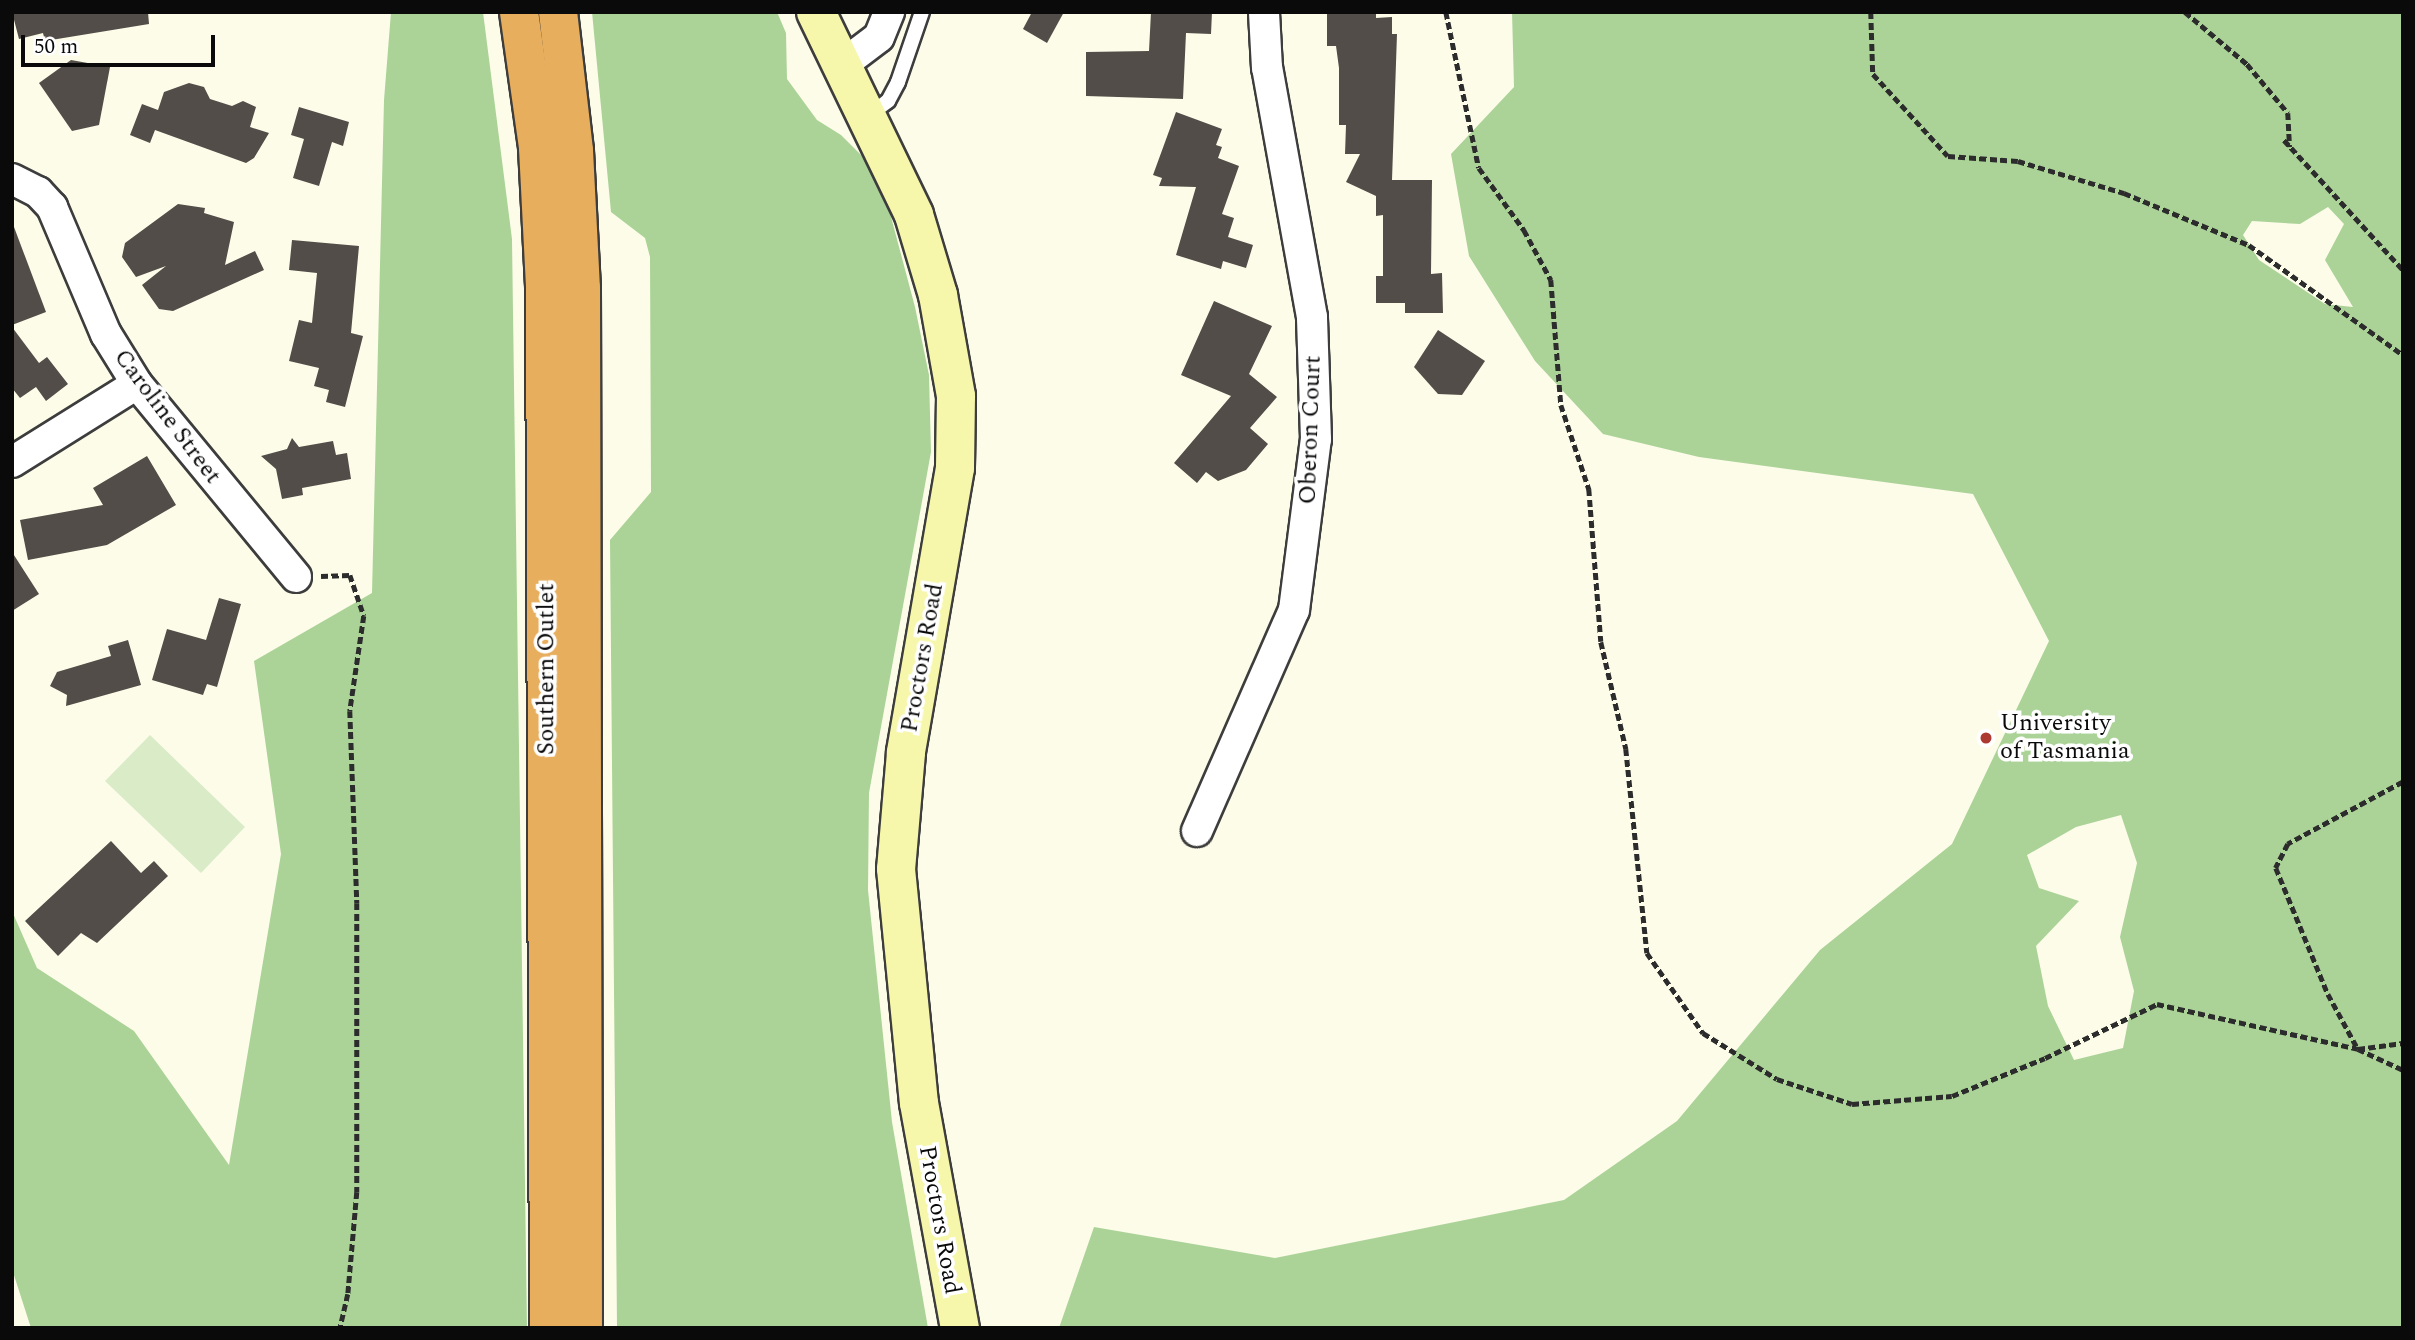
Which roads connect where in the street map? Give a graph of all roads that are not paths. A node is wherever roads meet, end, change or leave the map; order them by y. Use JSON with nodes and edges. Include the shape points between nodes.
{"nodes":[{"id":1,"x":519,"y":12,"type":"edge"},
{"id":2,"x":558,"y":12,"type":"edge"},
{"id":3,"x":816,"y":12,"type":"edge"},
{"id":4,"x":889,"y":12,"type":"edge"},
{"id":5,"x":922,"y":12,"type":"edge"},
{"id":6,"x":1264,"y":12,"type":"edge"},
{"id":7,"x":842,"y":65,"type":"junction"},
{"id":8,"x":867,"y":116,"type":"junction"},
{"id":9,"x":12,"y":179,"type":"edge"},
{"id":10,"x":137,"y":384,"type":"junction"},
{"id":11,"x":12,"y":462,"type":"edge"},
{"id":12,"x":296,"y":578,"type":"road end"},
{"id":13,"x":1197,"y":831,"type":"dead end"},
{"id":14,"x":549,"y":1328,"type":"edge"},
{"id":15,"x":583,"y":1328,"type":"edge"},
{"id":16,"x":960,"y":1328,"type":"edge"}],
"edges":[{"from":1,"to":14,"type":"highway","name":"Southern Outlet","via":[[538,148],[545,286]]},
{"from":2,"to":15,"type":"highway","name":"Southern Outlet","via":[[574,151],[581,288]]},
{"from":3,"to":7,"type":"street","name":"Proctors Road"},
{"from":4,"to":7,"type":"street","via":[[873,43]]},
{"from":5,"to":8,"type":"lane","via":[[888,101]]},
{"from":6,"to":13,"type":"street","name":"Oberon Court","via":[[1267,68],[1312,317],[1316,439],[1294,610]]},
{"from":7,"to":8,"type":"street","name":"Proctors Road"},
{"from":8,"to":16,"type":"street","name":"Proctors Road","via":[[927,252],[956,396],[955,468],[906,753],[896,869],[919,1102]]},
{"from":9,"to":10,"type":"street","name":"Caroline Street","via":[[38,192],[52,207],[106,334]]},
{"from":10,"to":11,"type":"street"},
{"from":10,"to":12,"type":"street","name":"Caroline Street"}]}
